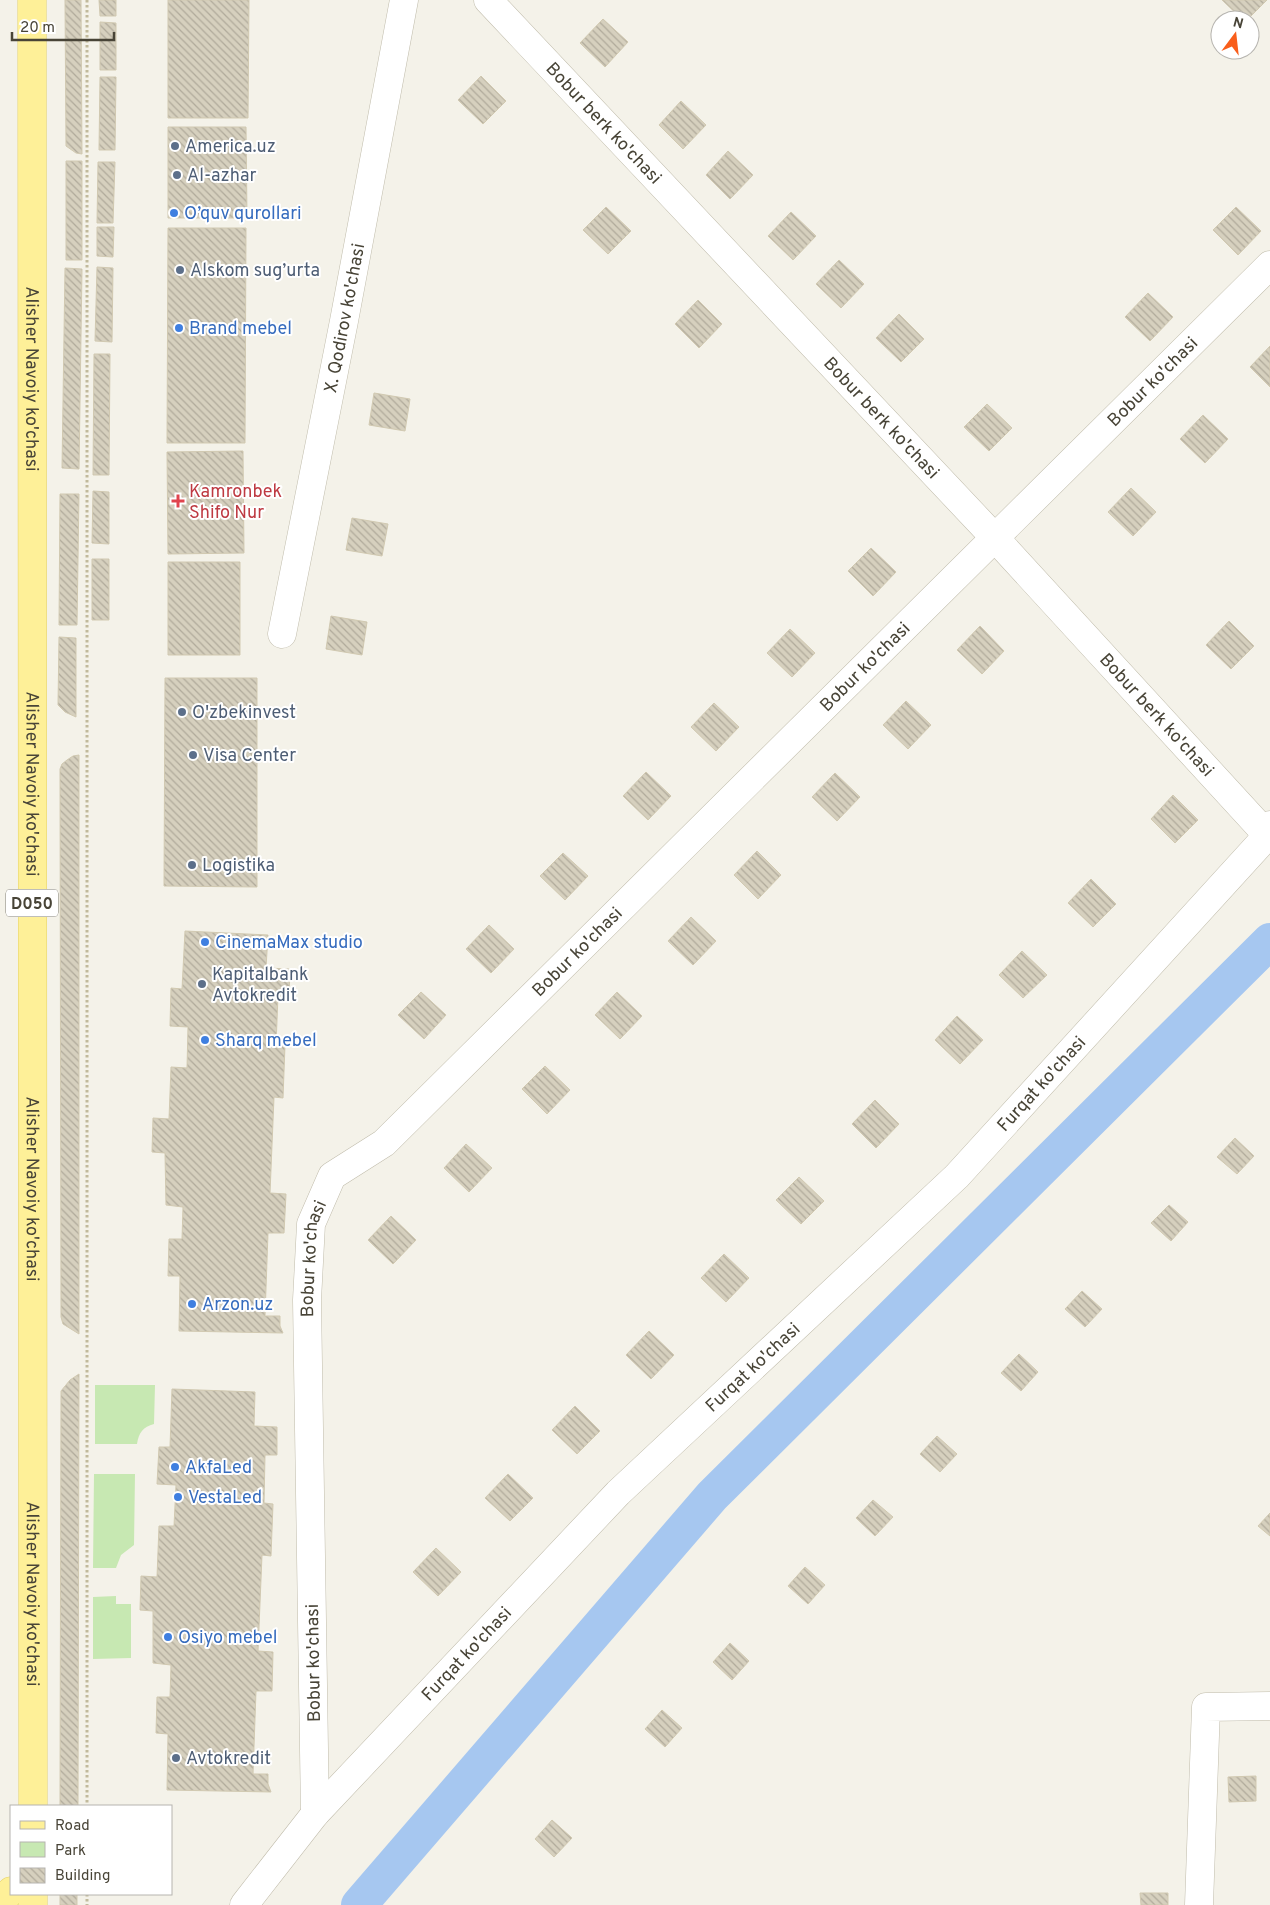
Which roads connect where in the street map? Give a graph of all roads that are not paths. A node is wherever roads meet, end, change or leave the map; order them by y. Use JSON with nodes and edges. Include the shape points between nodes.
{"nodes":[{"id":1,"x":32,"y":0,"type":"edge"},
{"id":2,"x":404,"y":0,"type":"edge"},
{"id":3,"x":488,"y":0,"type":"edge"},
{"id":4,"x":1270,"y":265,"type":"edge"},
{"id":5,"x":995,"y":538,"type":"junction"},
{"id":6,"x":282,"y":634,"type":"dead end"},
{"id":7,"x":1269,"y":833,"type":"edge"},
{"id":8,"x":1270,"y":1706,"type":"edge"},
{"id":9,"x":33,"y":1805,"type":"edge"},
{"id":10,"x":315,"y":1814,"type":"junction"},
{"id":11,"x":10,"y":1892,"type":"edge"},
{"id":12,"x":0,"y":1903,"type":"edge"},
{"id":13,"x":244,"y":1905,"type":"edge"},
{"id":14,"x":1200,"y":1905,"type":"edge"}],
"edges":[{"from":1,"to":9,"type":"main road","name":"Alisher Navoiy ko'chasi","number":"D050"},
{"from":2,"to":6,"type":"street","name":"X. Qodirov ko'chasi"},
{"from":3,"to":5,"type":"street","name":"Bobur berk ko'chasi"},
{"from":4,"to":5,"type":"street","name":"Bobur ko'chasi"},
{"from":5,"to":7,"type":"street","name":"Bobur berk ko'chasi"},
{"from":5,"to":10,"type":"street","name":"Bobur ko'chasi","via":[[384,1143],[332,1176],[310,1224],[307,1300]]},
{"from":7,"to":10,"type":"street","name":"Furqat ko'chasi","via":[[957,1176],[618,1493]]},
{"from":8,"to":14,"type":"street","via":[[1206,1707]]},
{"from":10,"to":13,"type":"street","name":"Furqat ko'chasi"},
{"from":11,"to":12,"type":"main road"}]}
